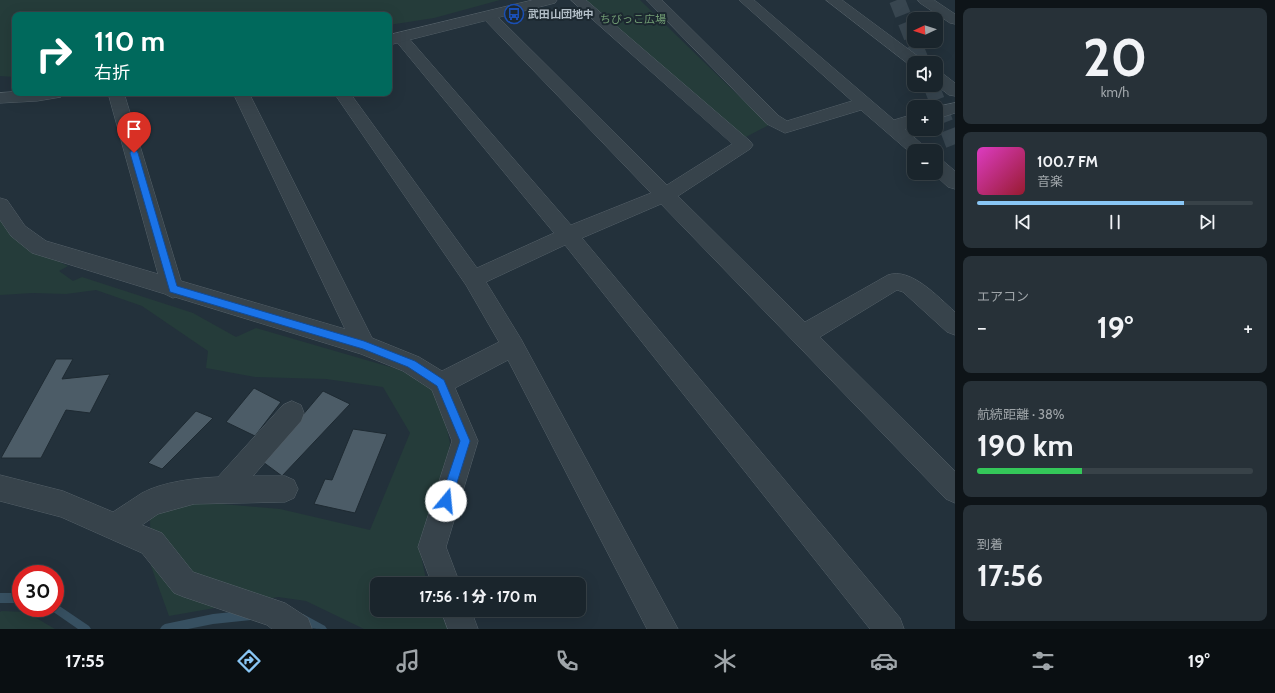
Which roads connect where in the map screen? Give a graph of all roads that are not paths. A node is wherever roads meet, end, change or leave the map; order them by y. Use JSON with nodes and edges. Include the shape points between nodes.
{"nodes":[{"id":1,"x":550,"y":0,"type":"edge"},
{"id":2,"x":578,"y":0,"type":"edge"},
{"id":3,"x":654,"y":0,"type":"edge"},
{"id":4,"x":746,"y":0,"type":"edge"},
{"id":5,"x":833,"y":0,"type":"edge"},
{"id":6,"x":925,"y":0,"type":"edge"},
{"id":7,"x":489,"y":16,"type":"junction"},
{"id":8,"x":955,"y":20,"type":"edge"},
{"id":9,"x":395,"y":39,"type":"edge"},
{"id":10,"x":908,"y":56,"type":"edge"},
{"id":11,"x":943,"y":82,"type":"edge"},
{"id":12,"x":955,"y":91,"type":"edge"},
{"id":13,"x":36,"y":96,"type":"edge"},
{"id":14,"x":117,"y":96,"type":"edge"},
{"id":15,"x":242,"y":96,"type":"edge"},
{"id":16,"x":344,"y":96,"type":"edge"},
{"id":17,"x":0,"y":98,"type":"edge"},
{"id":18,"x":864,"y":103,"type":"junction"},
{"id":19,"x":955,"y":108,"type":"edge"},
{"id":20,"x":943,"y":112,"type":"edge"},
{"id":21,"x":907,"y":122,"type":"edge"},
{"id":22,"x":891,"y":127,"type":"junction"},
{"id":23,"x":911,"y":144,"type":"edge"},
{"id":24,"x":943,"y":171,"type":"edge"},
{"id":25,"x":955,"y":182,"type":"edge"},
{"id":26,"x":666,"y":194,"type":"junction"},
{"id":27,"x":0,"y":205,"type":"edge"},
{"id":28,"x":568,"y":234,"type":"junction"},
{"id":29,"x":473,"y":279,"type":"junction"},
{"id":30,"x":173,"y":289,"type":"junction"},
{"id":31,"x":955,"y":325,"type":"edge"},
{"id":32,"x":803,"y":335,"type":"junction"},
{"id":33,"x":364,"y":345,"type":"junction"},
{"id":34,"x":513,"y":346,"type":"junction"},
{"id":35,"x":441,"y":383,"type":"junction"},
{"id":36,"x":292,"y":413,"type":"dead end"},
{"id":37,"x":0,"y":488,"type":"edge"},
{"id":38,"x":285,"y":489,"type":"dead end"},
{"id":39,"x":224,"y":490,"type":"junction"},
{"id":40,"x":955,"y":490,"type":"edge"},
{"id":41,"x":115,"y":527,"type":"junction"},
{"id":42,"x":443,"y":577,"type":"edge"},
{"id":43,"x":459,"y":617,"type":"edge"},
{"id":44,"x":297,"y":629,"type":"edge"},
{"id":45,"x":463,"y":629,"type":"edge"},
{"id":46,"x":663,"y":629,"type":"edge"},
{"id":47,"x":889,"y":629,"type":"edge"}],
"edges":[{"from":1,"to":7,"type":"street"},
{"from":2,"to":26,"type":"street","via":[[744,144]]},
{"from":3,"to":18,"type":"street","via":[[773,120],[785,127]]},
{"from":4,"to":18,"type":"street"},
{"from":5,"to":10,"type":"street"},
{"from":6,"to":8,"type":"street"},
{"from":7,"to":9,"type":"street"},
{"from":7,"to":26,"type":"street"},
{"from":9,"to":28,"type":"street"},
{"from":11,"to":12,"type":"street"},
{"from":13,"to":17,"type":"street"},
{"from":14,"to":30,"type":"street"},
{"from":15,"to":33,"type":"street"},
{"from":16,"to":29,"type":"street"},
{"from":18,"to":22,"type":"street"},
{"from":19,"to":20,"type":"street"},
{"from":21,"to":22,"type":"street"},
{"from":22,"to":23,"type":"street"},
{"from":24,"to":25,"type":"street"},
{"from":26,"to":28,"type":"street"},
{"from":26,"to":32,"type":"street"},
{"from":27,"to":30,"type":"street","via":[[18,231],[39,247]]},
{"from":28,"to":29,"type":"street"},
{"from":28,"to":47,"type":"street"},
{"from":29,"to":34,"type":"street"},
{"from":30,"to":33,"type":"street"},
{"from":31,"to":32,"type":"street","via":[[910,286],[895,281]]},
{"from":32,"to":40,"type":"street"},
{"from":33,"to":35,"type":"street","via":[[411,364]]},
{"from":34,"to":35,"type":"street"},
{"from":34,"to":46,"type":"street"},
{"from":35,"to":42,"type":"street","via":[[465,441],[432,547]]},
{"from":36,"to":39,"type":"street"},
{"from":37,"to":41,"type":"street","via":[[63,504]]},
{"from":38,"to":39,"type":"street"},
{"from":39,"to":41,"type":"street","via":[[194,491],[152,502]]},
{"from":41,"to":44,"type":"street","via":[[152,543],[184,583],[275,613]]},
{"from":43,"to":45,"type":"street"}]}
